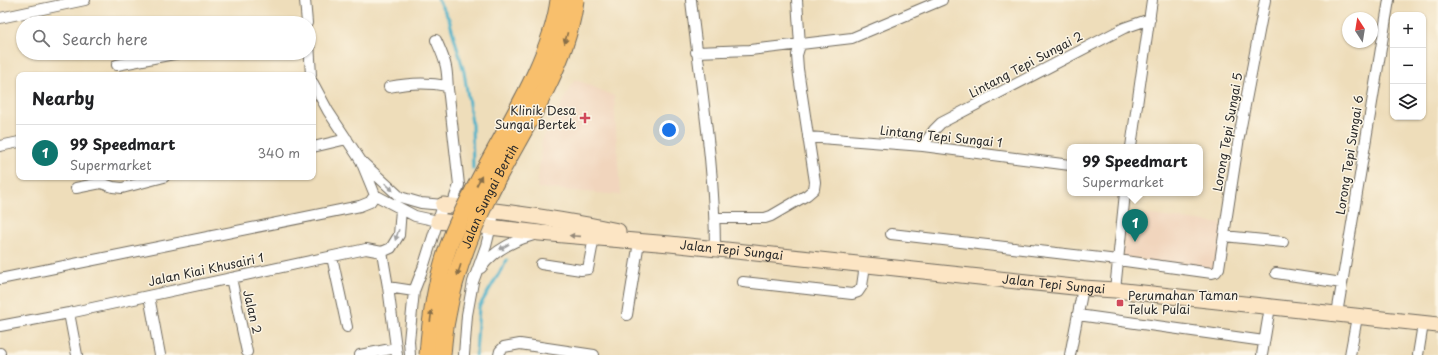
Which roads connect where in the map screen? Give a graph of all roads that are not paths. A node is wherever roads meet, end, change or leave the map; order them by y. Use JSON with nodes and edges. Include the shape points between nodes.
{"nodes":[{"id":1,"x":85,"y":0,"type":"edge"},
{"id":2,"x":305,"y":0,"type":"edge"},
{"id":3,"x":559,"y":0,"type":"edge"},
{"id":4,"x":575,"y":0,"type":"edge"},
{"id":5,"x":691,"y":0,"type":"edge"},
{"id":6,"x":798,"y":0,"type":"edge"},
{"id":7,"x":942,"y":0,"type":"edge"},
{"id":8,"x":1152,"y":0,"type":"edge"},
{"id":9,"x":1265,"y":0,"type":"edge"},
{"id":10,"x":1389,"y":0,"type":"edge"},
{"id":11,"x":306,"y":16,"type":"edge"},
{"id":12,"x":0,"y":18,"type":"edge"},
{"id":13,"x":1150,"y":19,"type":"junction"},
{"id":14,"x":436,"y":40,"type":"dead end"},
{"id":15,"x":800,"y":45,"type":"junction"},
{"id":16,"x":696,"y":52,"type":"junction"},
{"id":17,"x":143,"y":60,"type":"edge"},
{"id":18,"x":310,"y":60,"type":"edge"},
{"id":19,"x":117,"y":65,"type":"dead end"},
{"id":20,"x":311,"y":72,"type":"edge"},
{"id":21,"x":447,"y":86,"type":"junction"},
{"id":22,"x":389,"y":87,"type":"dead end"},
{"id":23,"x":316,"y":89,"type":"edge"},
{"id":24,"x":808,"y":137,"type":"junction"},
{"id":25,"x":347,"y":139,"type":"junction"},
{"id":26,"x":16,"y":143,"type":"edge"},
{"id":27,"x":1131,"y":144,"type":"edge"},
{"id":28,"x":0,"y":146,"type":"edge"},
{"id":29,"x":316,"y":146,"type":"edge"},
{"id":30,"x":923,"y":146,"type":"junction"},
{"id":31,"x":361,"y":161,"type":"junction"},
{"id":32,"x":1067,"y":165,"type":"edge"},
{"id":33,"x":153,"y":180,"type":"edge"},
{"id":34,"x":76,"y":188,"type":"dead end"},
{"id":35,"x":375,"y":195,"type":"junction"},
{"id":36,"x":1125,"y":196,"type":"edge"},
{"id":37,"x":447,"y":206,"type":"junction"},
{"id":38,"x":401,"y":209,"type":"junction"},
{"id":39,"x":495,"y":210,"type":"junction"},
{"id":40,"x":715,"y":218,"type":"junction"},
{"id":41,"x":438,"y":221,"type":"junction"},
{"id":42,"x":490,"y":228,"type":"junction"},
{"id":43,"x":540,"y":233,"type":"junction"},
{"id":44,"x":891,"y":234,"type":"dead end"},
{"id":45,"x":1224,"y":236,"type":"junction"},
{"id":46,"x":594,"y":237,"type":"junction"},
{"id":47,"x":639,"y":242,"type":"junction"},
{"id":48,"x":1283,"y":242,"type":"dead end"},
{"id":49,"x":670,"y":244,"type":"junction"},
{"id":50,"x":715,"y":250,"type":"junction"},
{"id":51,"x":382,"y":252,"type":"junction"},
{"id":52,"x":332,"y":257,"type":"junction"},
{"id":53,"x":1118,"y":260,"type":"junction"},
{"id":54,"x":541,"y":264,"type":"dead end"},
{"id":55,"x":865,"y":265,"type":"junction"},
{"id":56,"x":1276,"y":273,"type":"dead end"},
{"id":57,"x":231,"y":278,"type":"junction"},
{"id":58,"x":0,"y":279,"type":"edge"},
{"id":59,"x":473,"y":282,"type":"junction"},
{"id":60,"x":743,"y":282,"type":"dead end"},
{"id":61,"x":1342,"y":283,"type":"junction"},
{"id":62,"x":388,"y":287,"type":"junction"},
{"id":63,"x":1083,"y":288,"type":"junction"},
{"id":64,"x":1116,"y":290,"type":"junction"},
{"id":65,"x":414,"y":292,"type":"junction"},
{"id":66,"x":149,"y":296,"type":"junction"},
{"id":67,"x":1270,"y":307,"type":"junction"},
{"id":68,"x":69,"y":313,"type":"junction"},
{"id":69,"x":1337,"y":314,"type":"junction"},
{"id":70,"x":627,"y":315,"type":"dead end"},
{"id":71,"x":1078,"y":315,"type":"junction"},
{"id":72,"x":1357,"y":317,"type":"junction"},
{"id":73,"x":1431,"y":325,"type":"edge"},
{"id":74,"x":0,"y":326,"type":"edge"},
{"id":75,"x":347,"y":327,"type":"dead end"},
{"id":76,"x":1264,"y":341,"type":"junction"},
{"id":77,"x":397,"y":351,"type":"edge"},
{"id":78,"x":247,"y":352,"type":"dead end"},
{"id":79,"x":77,"y":355,"type":"edge"},
{"id":80,"x":160,"y":355,"type":"edge"},
{"id":81,"x":360,"y":355,"type":"edge"},
{"id":82,"x":410,"y":355,"type":"edge"},
{"id":83,"x":428,"y":355,"type":"edge"},
{"id":84,"x":442,"y":355,"type":"edge"},
{"id":85,"x":464,"y":355,"type":"edge"},
{"id":86,"x":499,"y":355,"type":"edge"},
{"id":87,"x":594,"y":355,"type":"edge"},
{"id":88,"x":1070,"y":355,"type":"edge"},
{"id":89,"x":1262,"y":355,"type":"edge"},
{"id":90,"x":1350,"y":355,"type":"edge"},
{"id":91,"x":1418,"y":355,"type":"edge"}],
"edges":[{"from":1,"to":12,"type":"street"},
{"from":2,"to":11,"type":"street"},
{"from":83,"to":3,"type":"main road","name":"Jalan Sungai Bertih","one_way":true,"bridge":true,"via":[[431,314],[439,276],[453,234],[547,48]]},
{"from":4,"to":84,"type":"main road","name":"Jalan Sungai Bertih","one_way":true,"bridge":true,"via":[[562,52],[543,96],[469,237],[446,316]]},
{"from":5,"to":16,"type":"street"},
{"from":6,"to":15,"type":"street"},
{"from":7,"to":15,"type":"street","via":[[852,38]]},
{"from":8,"to":13,"type":"street"},
{"from":9,"to":45,"type":"street","name":"Lorong Tepi Sungai 5","via":[[1238,137]]},
{"from":10,"to":61,"type":"street","name":"Lorong Tepi Sungai 6"},
{"from":13,"to":27,"type":"street"},
{"from":13,"to":30,"type":"street","name":"Lintang Tepi Sungai 2","via":[[1124,28],[941,123]]},
{"from":14,"to":21,"type":"street","via":[[443,54]]},
{"from":15,"to":16,"type":"street"},
{"from":15,"to":24,"type":"street","via":[[798,68]]},
{"from":16,"to":40,"type":"street","via":[[708,135]]},
{"from":17,"to":19,"type":"street"},
{"from":18,"to":20,"type":"street"},
{"from":21,"to":22,"type":"street","via":[[407,84]]},
{"from":21,"to":37,"type":"street","via":[[459,185]]},
{"from":23,"to":25,"type":"street"},
{"from":24,"to":30,"type":"street","name":"Lintang Tepi Sungai 1"},
{"from":24,"to":40,"type":"street","via":[[814,189],[765,218]]},
{"from":25,"to":29,"type":"street"},
{"from":25,"to":31,"type":"street"},
{"from":26,"to":28,"type":"street"},
{"from":30,"to":32,"type":"street","name":"Lintang Tepi Sungai 1"},
{"from":31,"to":35,"type":"street"},
{"from":31,"to":37,"type":"street","one_way":true,"via":[[400,197]]},
{"from":33,"to":34,"type":"street","via":[[122,188],[100,183]]},
{"from":35,"to":38,"type":"street"},
{"from":35,"to":58,"type":"street","via":[[370,202],[360,206]]},
{"from":36,"to":53,"type":"street"},
{"from":37,"to":39,"type":"main road","name":"Jalan Tepi Sungai"},
{"from":37,"to":41,"type":"street"},
{"from":38,"to":41,"type":"street","via":[[415,216]]},
{"from":38,"to":51,"type":"street","one_way":true,"via":[[399,235],[391,248]]},
{"from":39,"to":42,"type":"street"},
{"from":39,"to":49,"type":"main road","name":"Jalan Tepi Sungai","via":[[585,224]]},
{"from":40,"to":50,"type":"street"},
{"from":41,"to":42,"type":"main road","name":"Jalan Tepi Sungai"},
{"from":41,"to":65,"type":"street"},
{"from":42,"to":43,"type":"main road","name":"Jalan Tepi Sungai"},
{"from":42,"to":59,"type":"street"},
{"from":46,"to":43,"type":"main road","name":"Jalan Tepi Sungai","one_way":true},
{"from":43,"to":59,"type":"street","one_way":true,"via":[[518,239],[499,249],[488,259]]},
{"from":44,"to":53,"type":"street"},
{"from":45,"to":48,"type":"street"},
{"from":45,"to":53,"type":"street","name":"Lorong Tepi Sungai 5","via":[[1219,268],[1212,273]]},
{"from":46,"to":47,"type":"main road","name":"Jalan Tepi Sungai"},
{"from":46,"to":54,"type":"street","via":[[588,269]]},
{"from":47,"to":49,"type":"main road","name":"Jalan Tepi Sungai"},
{"from":47,"to":70,"type":"street"},
{"from":49,"to":50,"type":"main road","name":"Jalan Tepi Sungai"},
{"from":50,"to":55,"type":"main road","name":"Jalan Tepi Sungai"},
{"from":51,"to":52,"type":"street","name":"Jalan Kiai Khusairi 1","via":[[366,249]]},
{"from":51,"to":62,"type":"street"},
{"from":52,"to":57,"type":"street","name":"Jalan Kiai Khusairi 1"},
{"from":52,"to":75,"type":"street"},
{"from":53,"to":64,"type":"street"},
{"from":55,"to":60,"type":"street","via":[[862,286],[858,292],[852,294]]},
{"from":55,"to":63,"type":"main road","name":"Jalan Tepi Sungai"},
{"from":56,"to":61,"type":"street"},
{"from":57,"to":66,"type":"street","name":"Jalan Kiai Khusairi 1"},
{"from":57,"to":78,"type":"street","name":"Jalan 2"},
{"from":59,"to":85,"type":"street"},
{"from":61,"to":69,"type":"street","name":"Lorong Tepi Sungai 6"},
{"from":62,"to":65,"type":"street"},
{"from":62,"to":77,"type":"street"},
{"from":63,"to":64,"type":"main road","name":"Jalan Tepi Sungai"},
{"from":63,"to":71,"type":"street"},
{"from":64,"to":67,"type":"main road","name":"Jalan Tepi Sungai"},
{"from":65,"to":82,"type":"street"},
{"from":66,"to":68,"type":"street","name":"Jalan Kiai Khusairi 1"},
{"from":66,"to":80,"type":"street"},
{"from":67,"to":69,"type":"main road","name":"Jalan Tepi Sungai"},
{"from":67,"to":76,"type":"street"},
{"from":68,"to":74,"type":"street","name":"Jalan Kiai Khusairi 1"},
{"from":68,"to":79,"type":"street"},
{"from":69,"to":72,"type":"main road","name":"Jalan Tepi Sungai"},
{"from":71,"to":76,"type":"street"},
{"from":71,"to":88,"type":"street"},
{"from":72,"to":73,"type":"main road","name":"Jalan Tepi Sungai"},
{"from":72,"to":90,"type":"street"},
{"from":73,"to":91,"type":"street"},
{"from":76,"to":89,"type":"street"},
{"from":77,"to":81,"type":"street"},
{"from":86,"to":87,"type":"street","via":[[504,347],[520,344]]}]}
